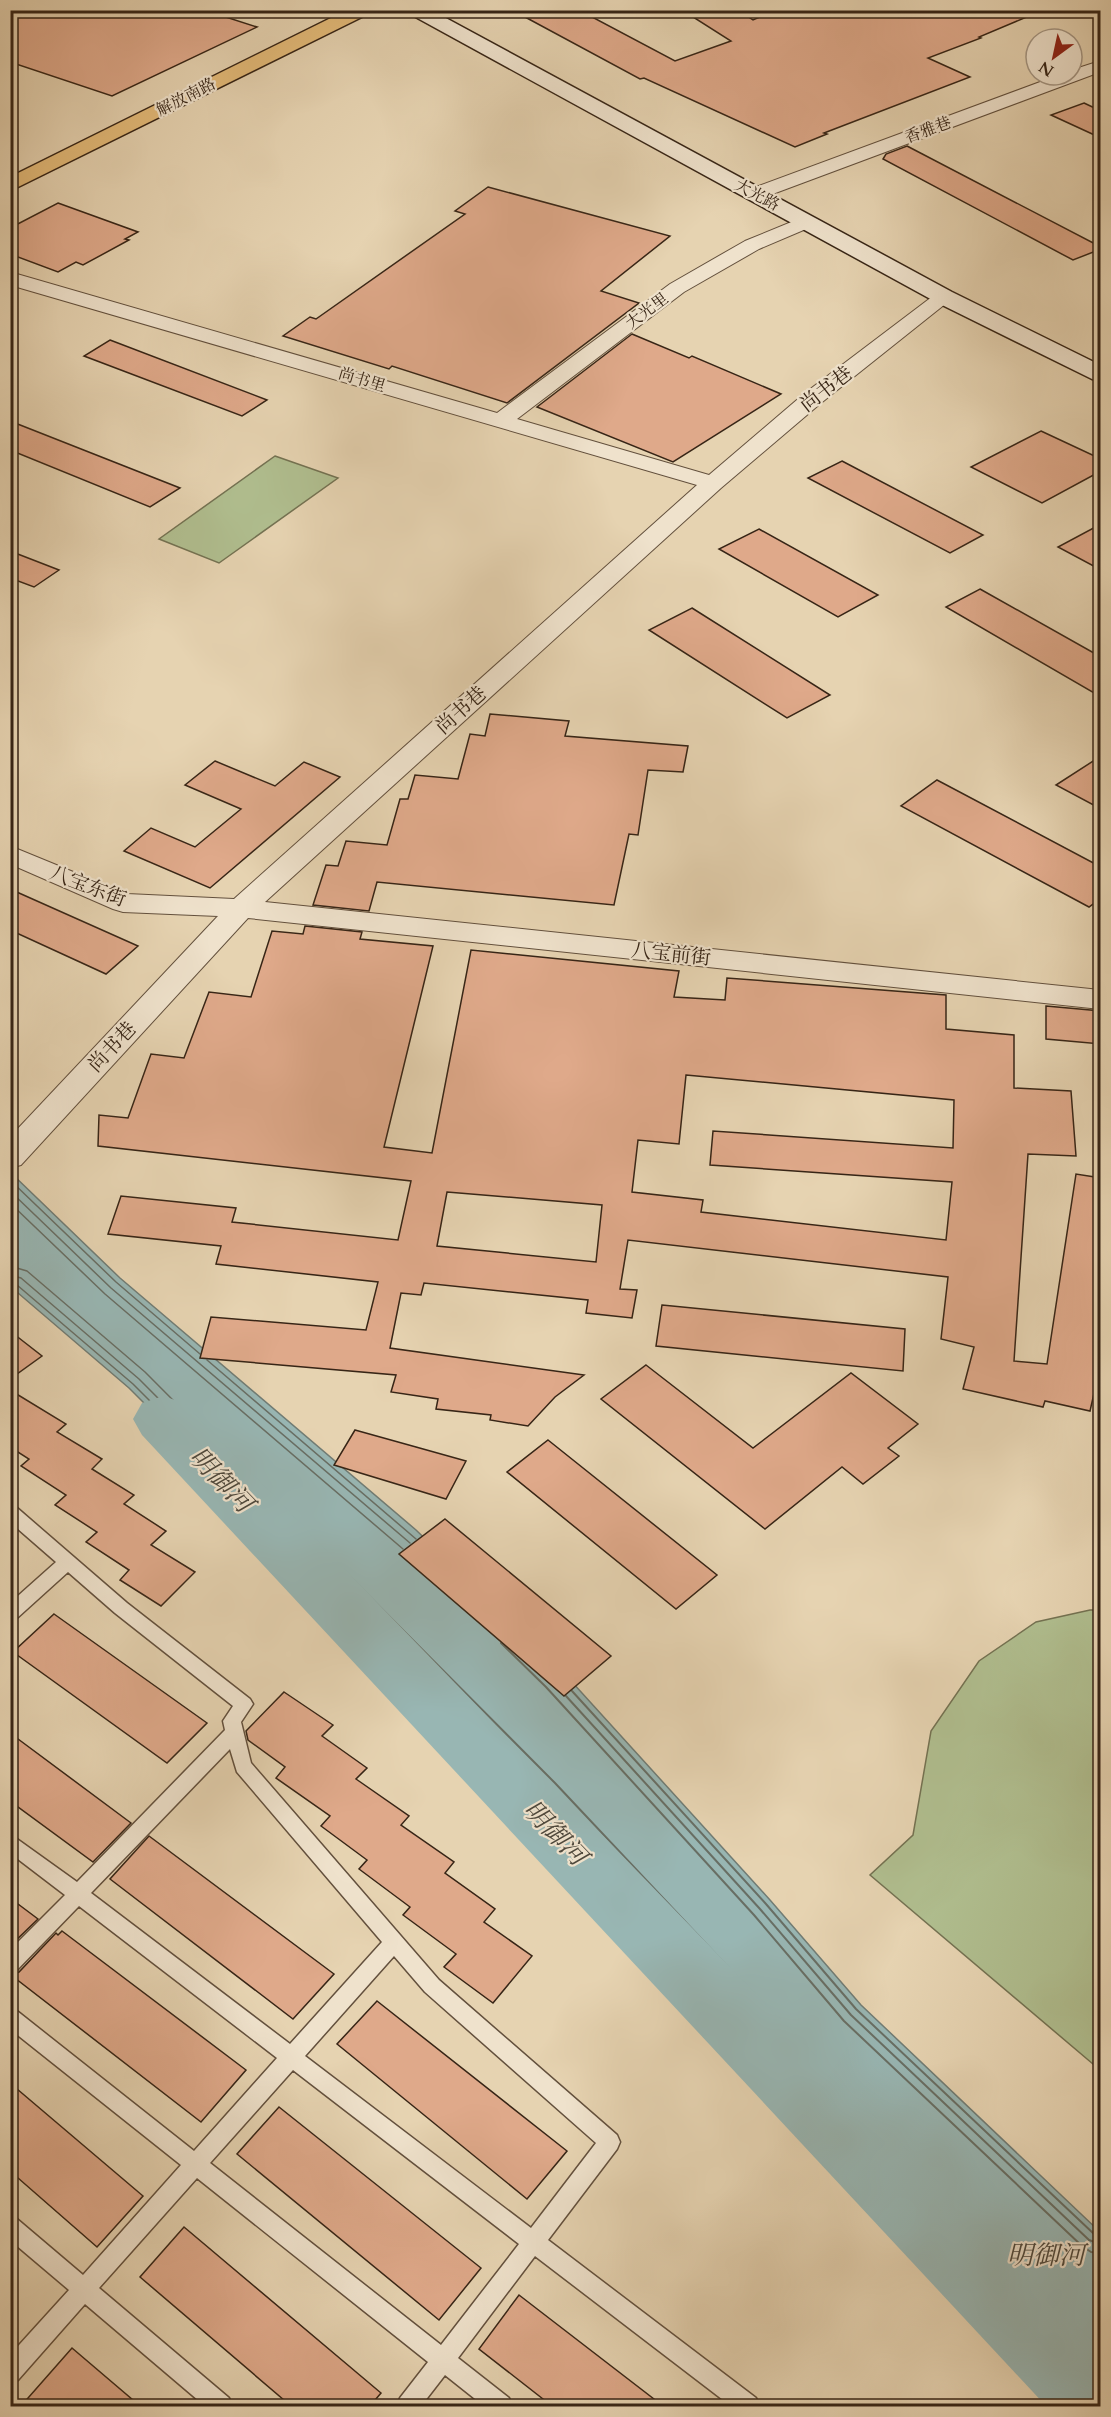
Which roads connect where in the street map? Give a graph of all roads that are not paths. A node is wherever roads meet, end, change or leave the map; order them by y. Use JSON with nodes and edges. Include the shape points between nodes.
{"nodes":[{"id":1,"x":362,"y":10,"type":"edge"},
{"id":2,"x":416,"y":10,"type":"edge"},
{"id":3,"x":1101,"y":66,"type":"edge"},
{"id":4,"x":10,"y":186,"type":"edge"},
{"id":5,"x":756,"y":194,"type":"junction"},
{"id":6,"x":806,"y":222,"type":"junction"},
{"id":7,"x":10,"y":278,"type":"edge"},
{"id":8,"x":944,"y":297,"type":"junction"},
{"id":9,"x":1101,"y":374,"type":"edge"},
{"id":10,"x":500,"y":421,"type":"junction"},
{"id":11,"x":713,"y":483,"type":"junction"},
{"id":12,"x":10,"y":854,"type":"edge"},
{"id":13,"x":241,"y":908,"type":"junction"},
{"id":14,"x":1101,"y":1000,"type":"edge"},
{"id":15,"x":10,"y":1157,"type":"edge"},
{"id":16,"x":10,"y":1512,"type":"edge"},
{"id":17,"x":67,"y":1562,"type":"junction"},
{"id":18,"x":10,"y":1614,"type":"edge"},
{"id":19,"x":235,"y":1732,"type":"junction"},
{"id":20,"x":10,"y":1842,"type":"edge"},
{"id":21,"x":78,"y":1894,"type":"junction"},
{"id":22,"x":394,"y":1942,"type":"junction"},
{"id":23,"x":10,"y":1964,"type":"edge"},
{"id":24,"x":10,"y":2017,"type":"edge"},
{"id":25,"x":292,"y":2057,"type":"junction"},
{"id":26,"x":196,"y":2165,"type":"junction"},
{"id":27,"x":10,"y":2226,"type":"edge"},
{"id":28,"x":533,"y":2241,"type":"junction"},
{"id":29,"x":84,"y":2289,"type":"junction"},
{"id":30,"x":443,"y":2360,"type":"junction"},
{"id":31,"x":10,"y":2372,"type":"edge"},
{"id":32,"x":221,"y":2406,"type":"edge"},
{"id":33,"x":408,"y":2406,"type":"edge"},
{"id":34,"x":501,"y":2406,"type":"edge"},
{"id":35,"x":748,"y":2406,"type":"edge"}],
"edges":[{"from":1,"to":4,"type":"street","name":"解放南路"},
{"from":2,"to":5,"type":"street","name":"大光路"},
{"from":3,"to":5,"type":"street","name":"香雅巷"},
{"from":5,"to":6,"type":"street","name":"大光路"},
{"from":6,"to":8,"type":"street","name":"大光路"},
{"from":6,"to":10,"type":"street","name":"大光里","via":[[752,245],[677,288]]},
{"from":7,"to":10,"type":"street","name":"尚书里"},
{"from":8,"to":9,"type":"street","name":"大光路"},
{"from":8,"to":11,"type":"street","name":"尚书巷","via":[[813,398]]},
{"from":10,"to":11,"type":"street","name":"尚书里"},
{"from":11,"to":13,"type":"street","name":"尚书巷"},
{"from":12,"to":13,"type":"street","name":"八宝东街","via":[[123,903]]},
{"from":13,"to":14,"type":"street","name":"八宝前街"},
{"from":13,"to":15,"type":"street","name":"尚书巷"},
{"from":16,"to":17,"type":"lane"},
{"from":17,"to":18,"type":"lane"},
{"from":17,"to":19,"type":"lane","via":[[244,1704],[232,1721]]},
{"from":19,"to":21,"type":"lane"},
{"from":19,"to":22,"type":"lane","via":[[243,1766]]},
{"from":20,"to":21,"type":"lane"},
{"from":21,"to":23,"type":"lane"},
{"from":21,"to":25,"type":"lane"},
{"from":22,"to":25,"type":"lane"},
{"from":22,"to":28,"type":"lane","via":[[432,1986],[610,2142]]},
{"from":24,"to":26,"type":"lane"},
{"from":25,"to":26,"type":"lane"},
{"from":25,"to":28,"type":"lane"},
{"from":26,"to":29,"type":"lane"},
{"from":26,"to":30,"type":"lane"},
{"from":27,"to":29,"type":"lane"},
{"from":28,"to":30,"type":"lane"},
{"from":28,"to":35,"type":"lane"},
{"from":29,"to":31,"type":"lane"},
{"from":29,"to":32,"type":"lane"},
{"from":30,"to":33,"type":"lane"},
{"from":30,"to":34,"type":"lane"}]}
